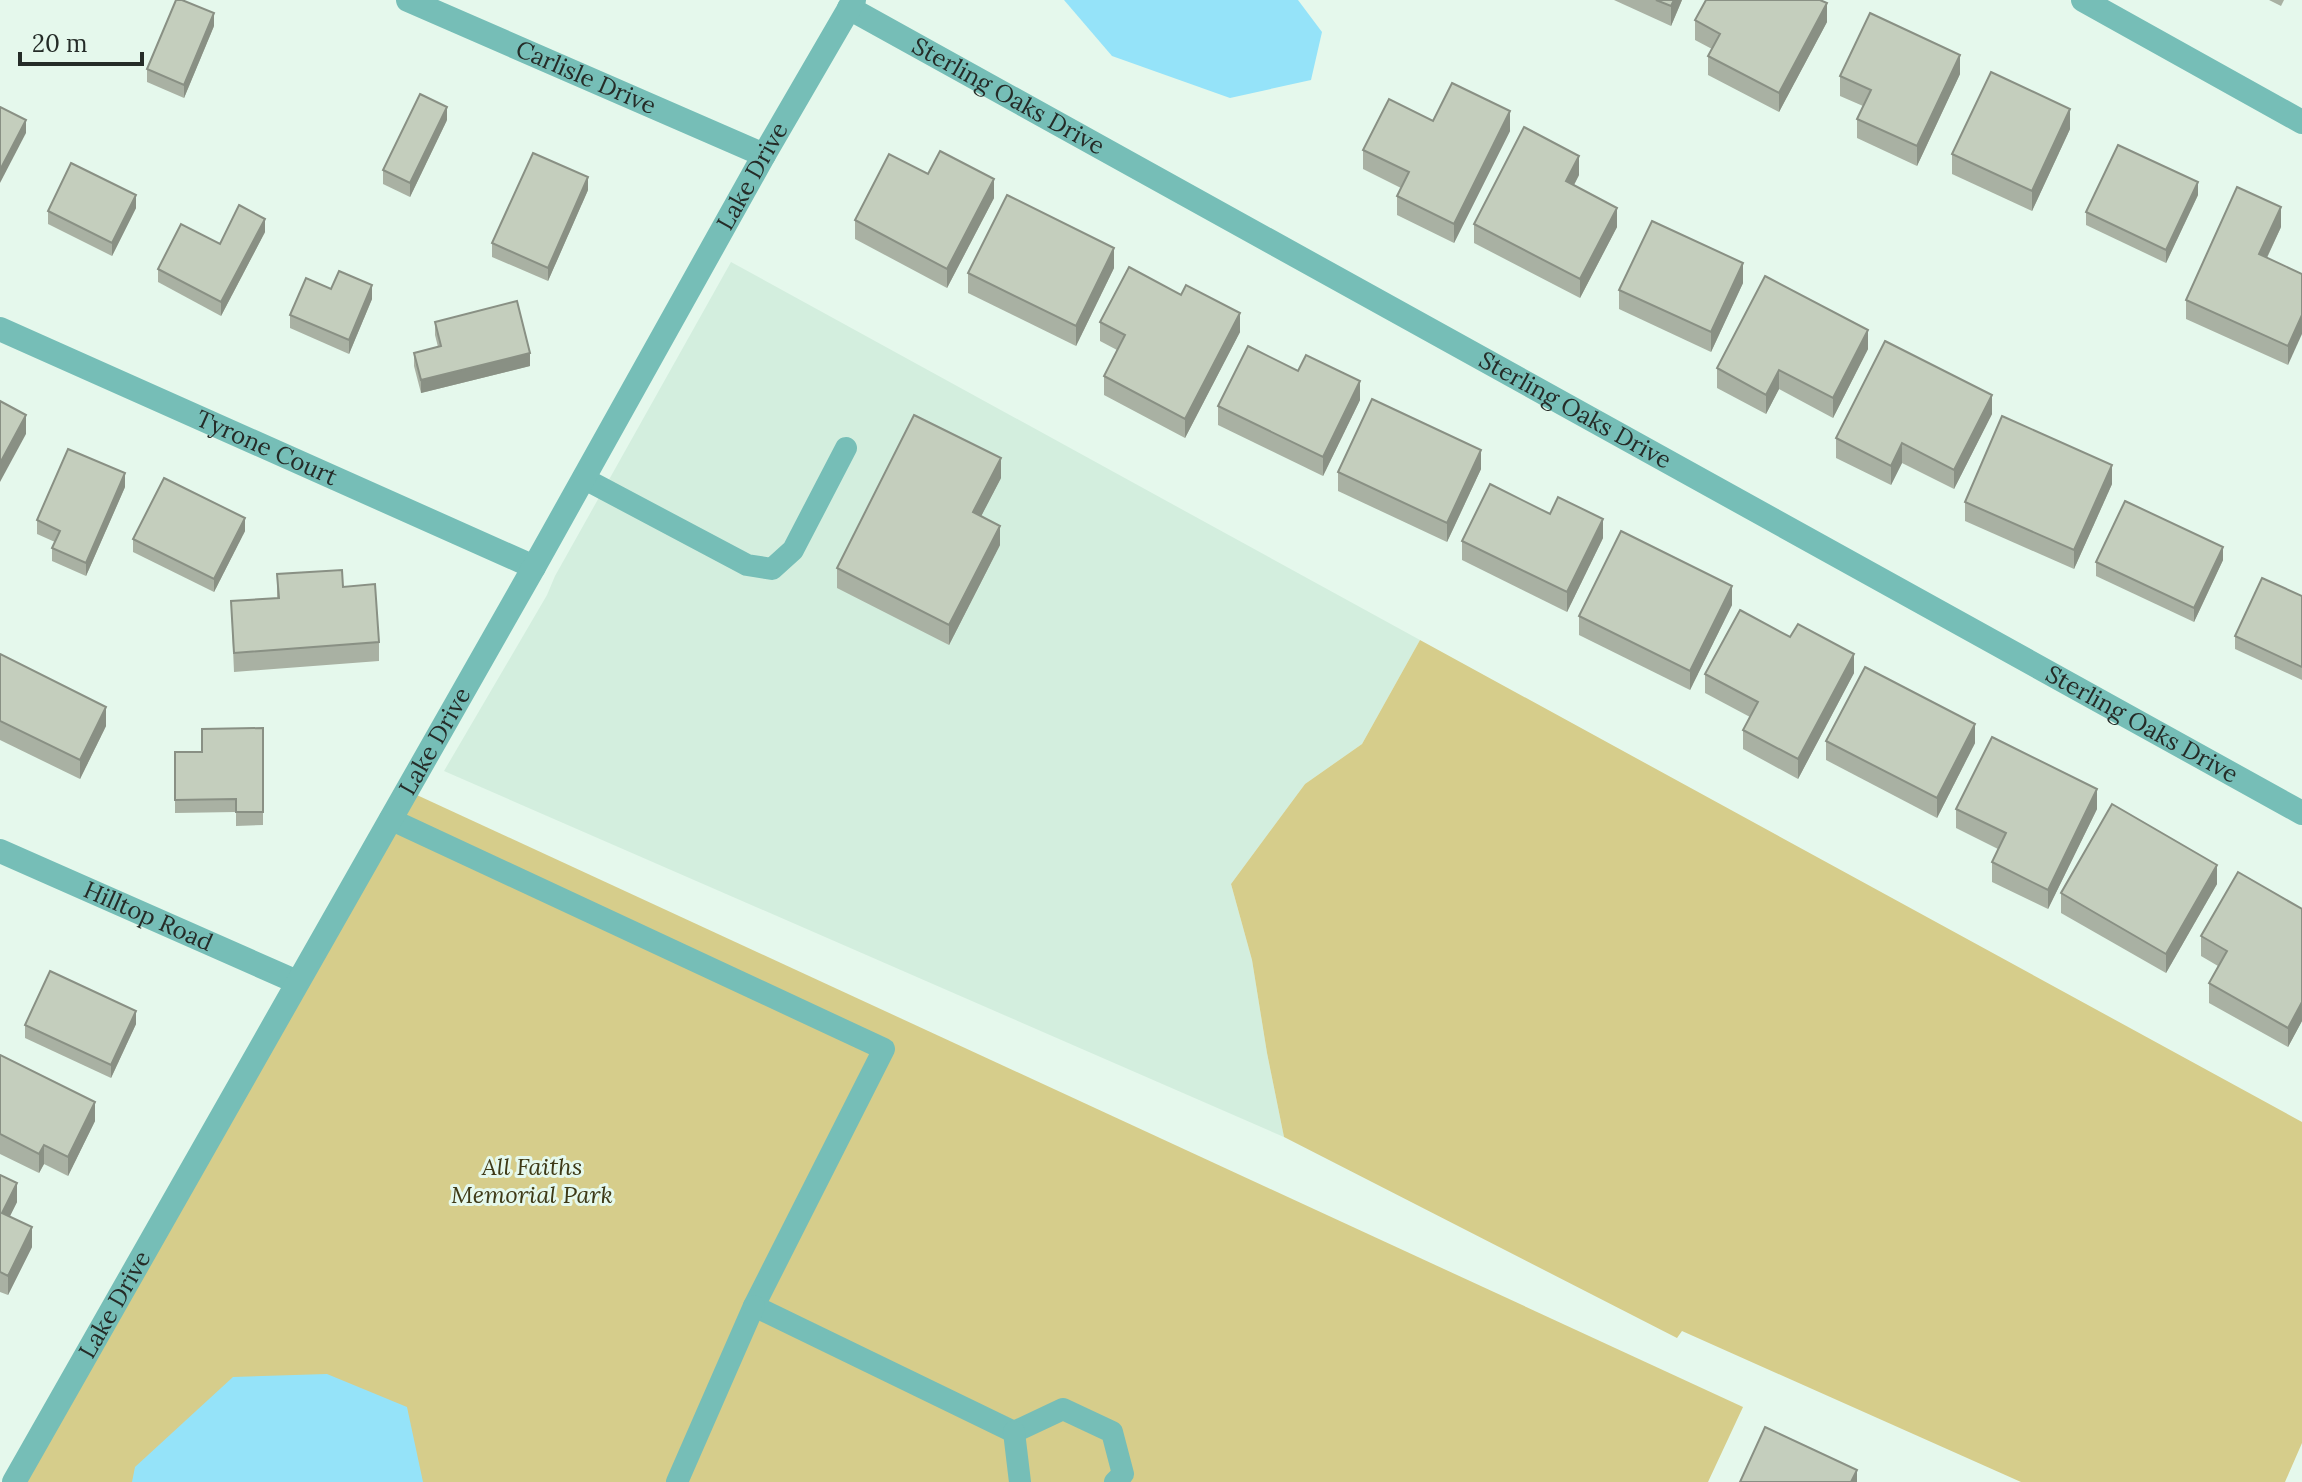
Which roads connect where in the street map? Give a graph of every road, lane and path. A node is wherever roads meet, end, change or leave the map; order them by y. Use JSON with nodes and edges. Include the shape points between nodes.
{"nodes":[{"id":1,"x":408,"y":0,"type":"edge"},
{"id":2,"x":2083,"y":0,"type":"edge"},
{"id":3,"x":852,"y":4,"type":"edge"},
{"id":4,"x":2302,"y":122,"type":"edge"},
{"id":5,"x":764,"y":155,"type":"junction"},
{"id":6,"x":0,"y":329,"type":"edge"},
{"id":7,"x":846,"y":448,"type":"dead end"},
{"id":8,"x":583,"y":478,"type":"junction"},
{"id":9,"x":534,"y":567,"type":"junction"},
{"id":10,"x":2302,"y":813,"type":"edge"},
{"id":11,"x":390,"y":819,"type":"junction"},
{"id":12,"x":0,"y":851,"type":"edge"},
{"id":13,"x":297,"y":982,"type":"junction"},
{"id":14,"x":754,"y":1306,"type":"junction"},
{"id":15,"x":1014,"y":1432,"type":"junction"},
{"id":16,"x":14,"y":1482,"type":"edge"},
{"id":17,"x":677,"y":1482,"type":"edge"},
{"id":18,"x":1020,"y":1482,"type":"edge"},
{"id":19,"x":1115,"y":1482,"type":"edge"}],
"edges":[{"from":1,"to":5,"type":"street","name":"Carlisle Drive"},
{"from":2,"to":4,"type":"street"},
{"from":3,"to":5,"type":"street","name":"Lake Drive"},
{"from":3,"to":10,"type":"street","name":"Sterling Oaks Drive"},
{"from":5,"to":8,"type":"street","name":"Lake Drive"},
{"from":6,"to":9,"type":"street","name":"Tyrone Court"},
{"from":7,"to":8,"type":"lane","via":[[793,550],[772,569],[747,565]]},
{"from":8,"to":9,"type":"street","name":"Lake Drive"},
{"from":9,"to":11,"type":"street","name":"Lake Drive"},
{"from":11,"to":13,"type":"street","name":"Lake Drive"},
{"from":11,"to":14,"type":"lane","via":[[884,1049]]},
{"from":12,"to":13,"type":"street","name":"Hilltop Road"},
{"from":13,"to":16,"type":"street","name":"Lake Drive"},
{"from":14,"to":15,"type":"lane"},
{"from":14,"to":17,"type":"lane"},
{"from":15,"to":18,"type":"lane"},
{"from":15,"to":19,"type":"lane","via":[[1063,1409],[1112,1432],[1123,1474]]}]}
